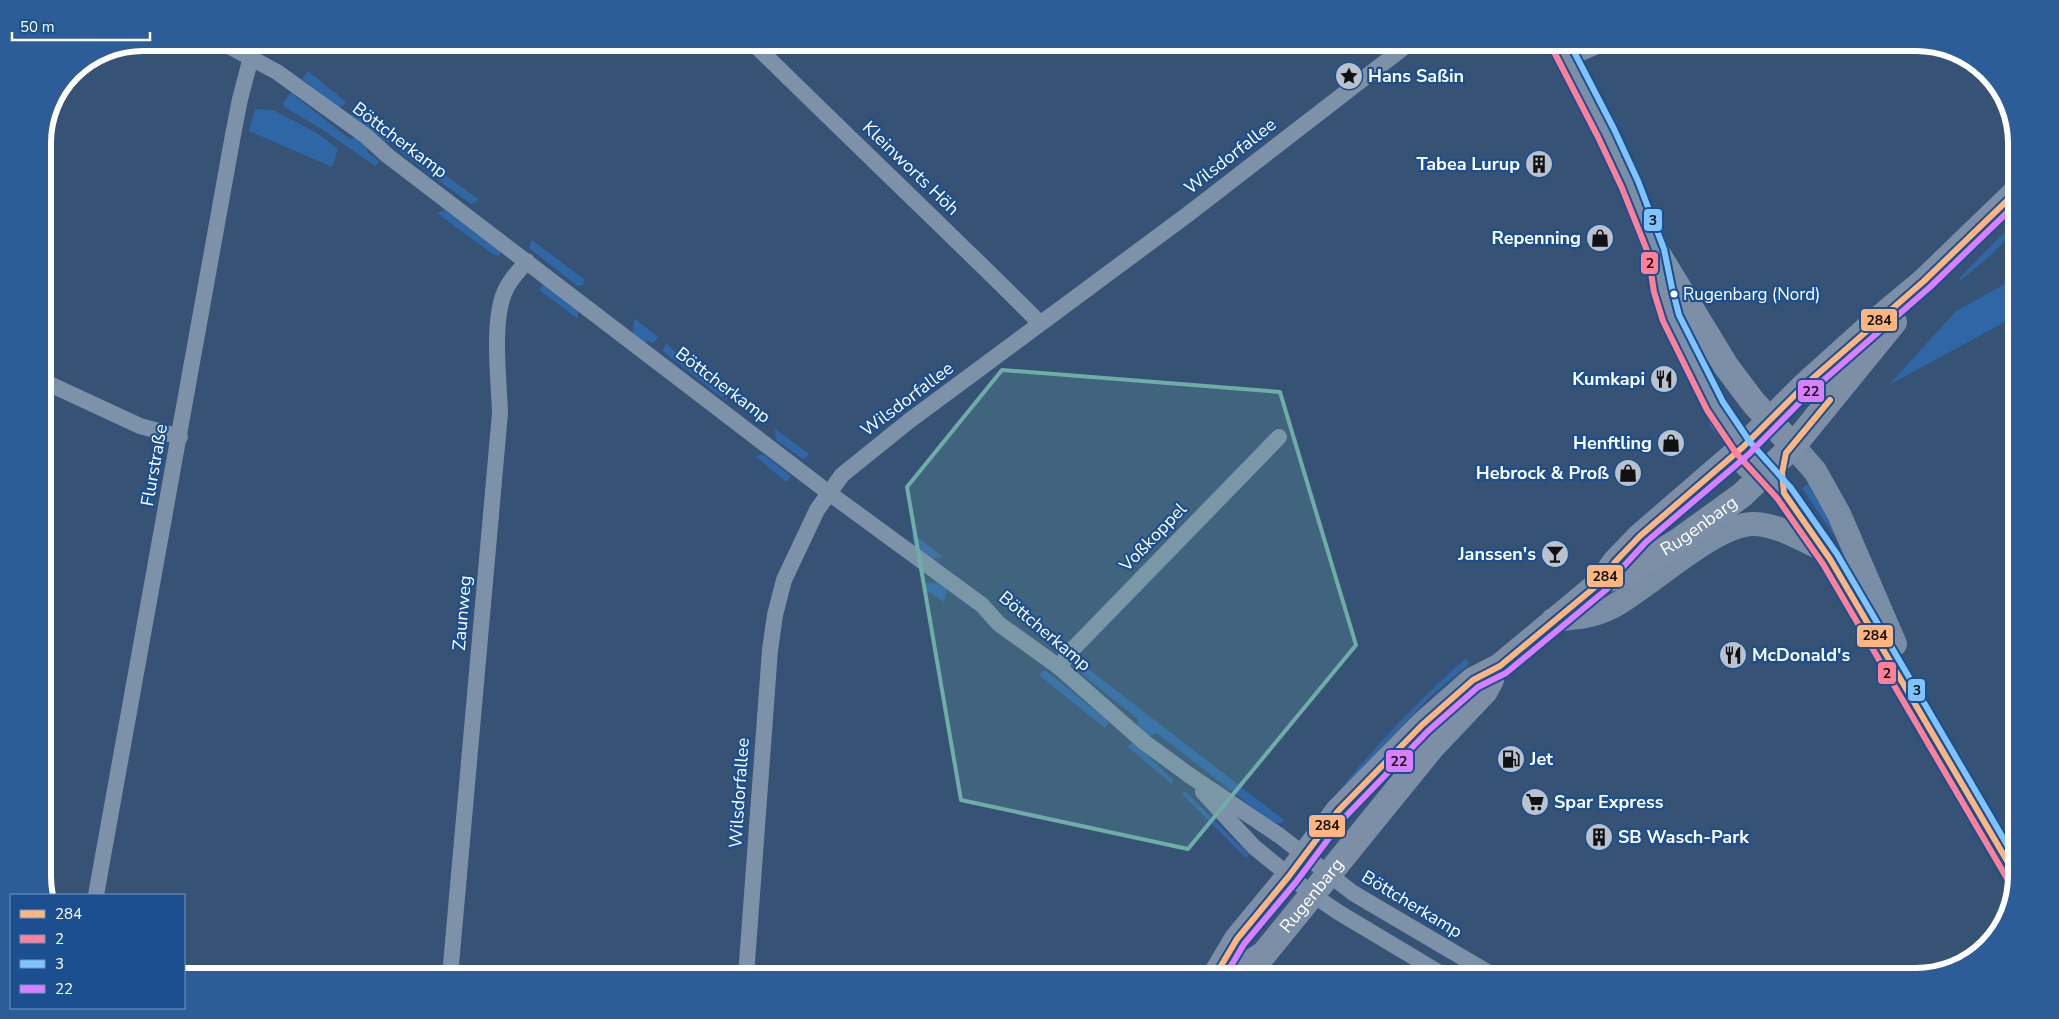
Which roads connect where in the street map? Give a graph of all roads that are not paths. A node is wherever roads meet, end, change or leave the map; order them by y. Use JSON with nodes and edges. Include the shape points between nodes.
{"nodes":[{"id":1,"x":253,"y":51,"type":"edge"},
{"id":2,"x":254,"y":51,"type":"edge"},
{"id":3,"x":761,"y":51,"type":"edge"},
{"id":4,"x":1399,"y":51,"type":"edge"},
{"id":5,"x":1563,"y":51,"type":"edge"},
{"id":6,"x":2008,"y":200,"type":"edge"},
{"id":7,"x":1656,"y":251,"type":"junction"},
{"id":8,"x":528,"y":261,"type":"junction"},
{"id":9,"x":1924,"y":281,"type":"junction"},
{"id":10,"x":1040,"y":323,"type":"junction"},
{"id":11,"x":51,"y":385,"type":"edge"},
{"id":12,"x":1812,"y":424,"type":"junction"},
{"id":13,"x":1755,"y":426,"type":"junction"},
{"id":14,"x":180,"y":437,"type":"junction"},
{"id":15,"x":1279,"y":437,"type":"dead end"},
{"id":16,"x":1790,"y":450,"type":"junction"},
{"id":17,"x":1722,"y":465,"type":"junction"},
{"id":18,"x":1766,"y":474,"type":"junction"},
{"id":19,"x":829,"y":492,"type":"junction"},
{"id":20,"x":1784,"y":493,"type":"junction"},
{"id":21,"x":1822,"y":549,"type":"junction"},
{"id":22,"x":1601,"y":582,"type":"junction"},
{"id":23,"x":1553,"y":620,"type":"junction"},
{"id":24,"x":1500,"y":666,"type":"junction"},
{"id":25,"x":1058,"y":667,"type":"junction"},
{"id":26,"x":1919,"y":711,"type":"junction"},
{"id":27,"x":1189,"y":775,"type":"junction"},
{"id":28,"x":1304,"y":855,"type":"junction"},
{"id":29,"x":2008,"y":862,"type":"edge"},
{"id":30,"x":1328,"y":874,"type":"junction"},
{"id":31,"x":1289,"y":876,"type":"junction"},
{"id":32,"x":96,"y":894,"type":"edge"},
{"id":33,"x":1313,"y":894,"type":"junction"},
{"id":34,"x":451,"y":968,"type":"edge"},
{"id":35,"x":747,"y":968,"type":"edge"},
{"id":36,"x":1220,"y":968,"type":"edge"},
{"id":37,"x":1242,"y":968,"type":"edge"},
{"id":38,"x":1432,"y":968,"type":"edge"},
{"id":39,"x":1480,"y":968,"type":"edge"}],
"edges":[{"from":1,"to":14,"type":"street","name":"Flurstraße","via":[[233,135]]},
{"from":2,"to":8,"type":"street","name":"Böttcherkamp","via":[[277,72]]},
{"from":3,"to":10,"type":"street","name":"Kleinworts Höh"},
{"from":4,"to":10,"type":"street","name":"Wilsdorfallee"},
{"from":5,"to":7,"type":"main road","via":[[1630,184]]},
{"from":6,"to":9,"type":"main road"},
{"from":7,"to":13,"type":"main road","via":[[1726,366]]},
{"from":7,"to":13,"type":"main road","via":[[1671,318],[1715,406]]},
{"from":8,"to":19,"type":"street","name":"Böttcherkamp"},
{"from":8,"to":34,"type":"street","name":"Zaunweg","via":[[506,288],[500,314],[500,413]]},
{"from":9,"to":12,"type":"main road","name":"Rugenbarg"},
{"from":9,"to":13,"type":"main road","name":"Rugenbarg"},
{"from":10,"to":19,"type":"street","name":"Wilsdorfallee","via":[[882,443],[842,476]]},
{"from":11,"to":14,"type":"street","via":[[140,426]]},
{"from":12,"to":13,"type":"main road","via":[[1794,428]]},
{"from":12,"to":16,"type":"main road","name":"Rugenbarg"},
{"from":13,"to":16,"type":"main road"},
{"from":13,"to":17,"type":"main road","name":"Rugenbarg"},
{"from":13,"to":18,"type":"main road"},
{"from":14,"to":32,"type":"street","name":"Flurstraße"},
{"from":15,"to":25,"type":"street","name":"Voßkoppel"},
{"from":16,"to":18,"type":"main road","name":"Rugenbarg"},
{"from":16,"to":20,"type":"main road","via":[[1782,473]]},
{"from":16,"to":26,"type":"main road","via":[[1814,471],[1839,514],[1905,669]]},
{"from":17,"to":18,"type":"main road","via":[[1744,465]]},
{"from":17,"to":22,"type":"main road","name":"Rugenbarg","via":[[1640,536],[1614,562]]},
{"from":18,"to":20,"type":"main road"},
{"from":18,"to":22,"type":"main road","name":"Rugenbarg","via":[[1677,542],[1624,574]]},
{"from":19,"to":25,"type":"street","name":"Böttcherkamp","via":[[974,599],[1000,624]]},
{"from":19,"to":35,"type":"street","name":"Wilsdorfallee","via":[[800,543],[784,580],[775,615]]},
{"from":20,"to":21,"type":"main road"},
{"from":21,"to":23,"type":"main road","via":[[1775,527],[1745,524],[1718,535],[1613,607],[1589,617]]},
{"from":21,"to":26,"type":"main road"},
{"from":22,"to":23,"type":"main road","name":"Rugenbarg"},
{"from":23,"to":24,"type":"main road","name":"Rugenbarg"},
{"from":24,"to":28,"type":"main road","name":"Rugenbarg","via":[[1472,680],[1422,725],[1338,811]]},
{"from":24,"to":30,"type":"main road","name":"Rugenbarg","via":[[1485,691],[1432,747]]},
{"from":25,"to":27,"type":"street","name":"Böttcherkamp","via":[[1144,742]]},
{"from":26,"to":29,"type":"main road"},
{"from":27,"to":28,"type":"street","name":"Böttcherkamp"},
{"from":27,"to":31,"type":"street","name":"Böttcherkamp","via":[[1247,840]]},
{"from":28,"to":30,"type":"street","name":"Böttcherkamp"},
{"from":28,"to":31,"type":"main road","name":"Rugenbarg"},
{"from":30,"to":33,"type":"main road","name":"Rugenbarg"},
{"from":30,"to":39,"type":"street","name":"Böttcherkamp","via":[[1353,893]]},
{"from":31,"to":33,"type":"street","name":"Böttcherkamp"},
{"from":31,"to":36,"type":"main road","name":"Rugenbarg","via":[[1237,939]]},
{"from":33,"to":37,"type":"main road","name":"Rugenbarg","via":[[1264,954]]},
{"from":33,"to":38,"type":"street","name":"Böttcherkamp"}]}
